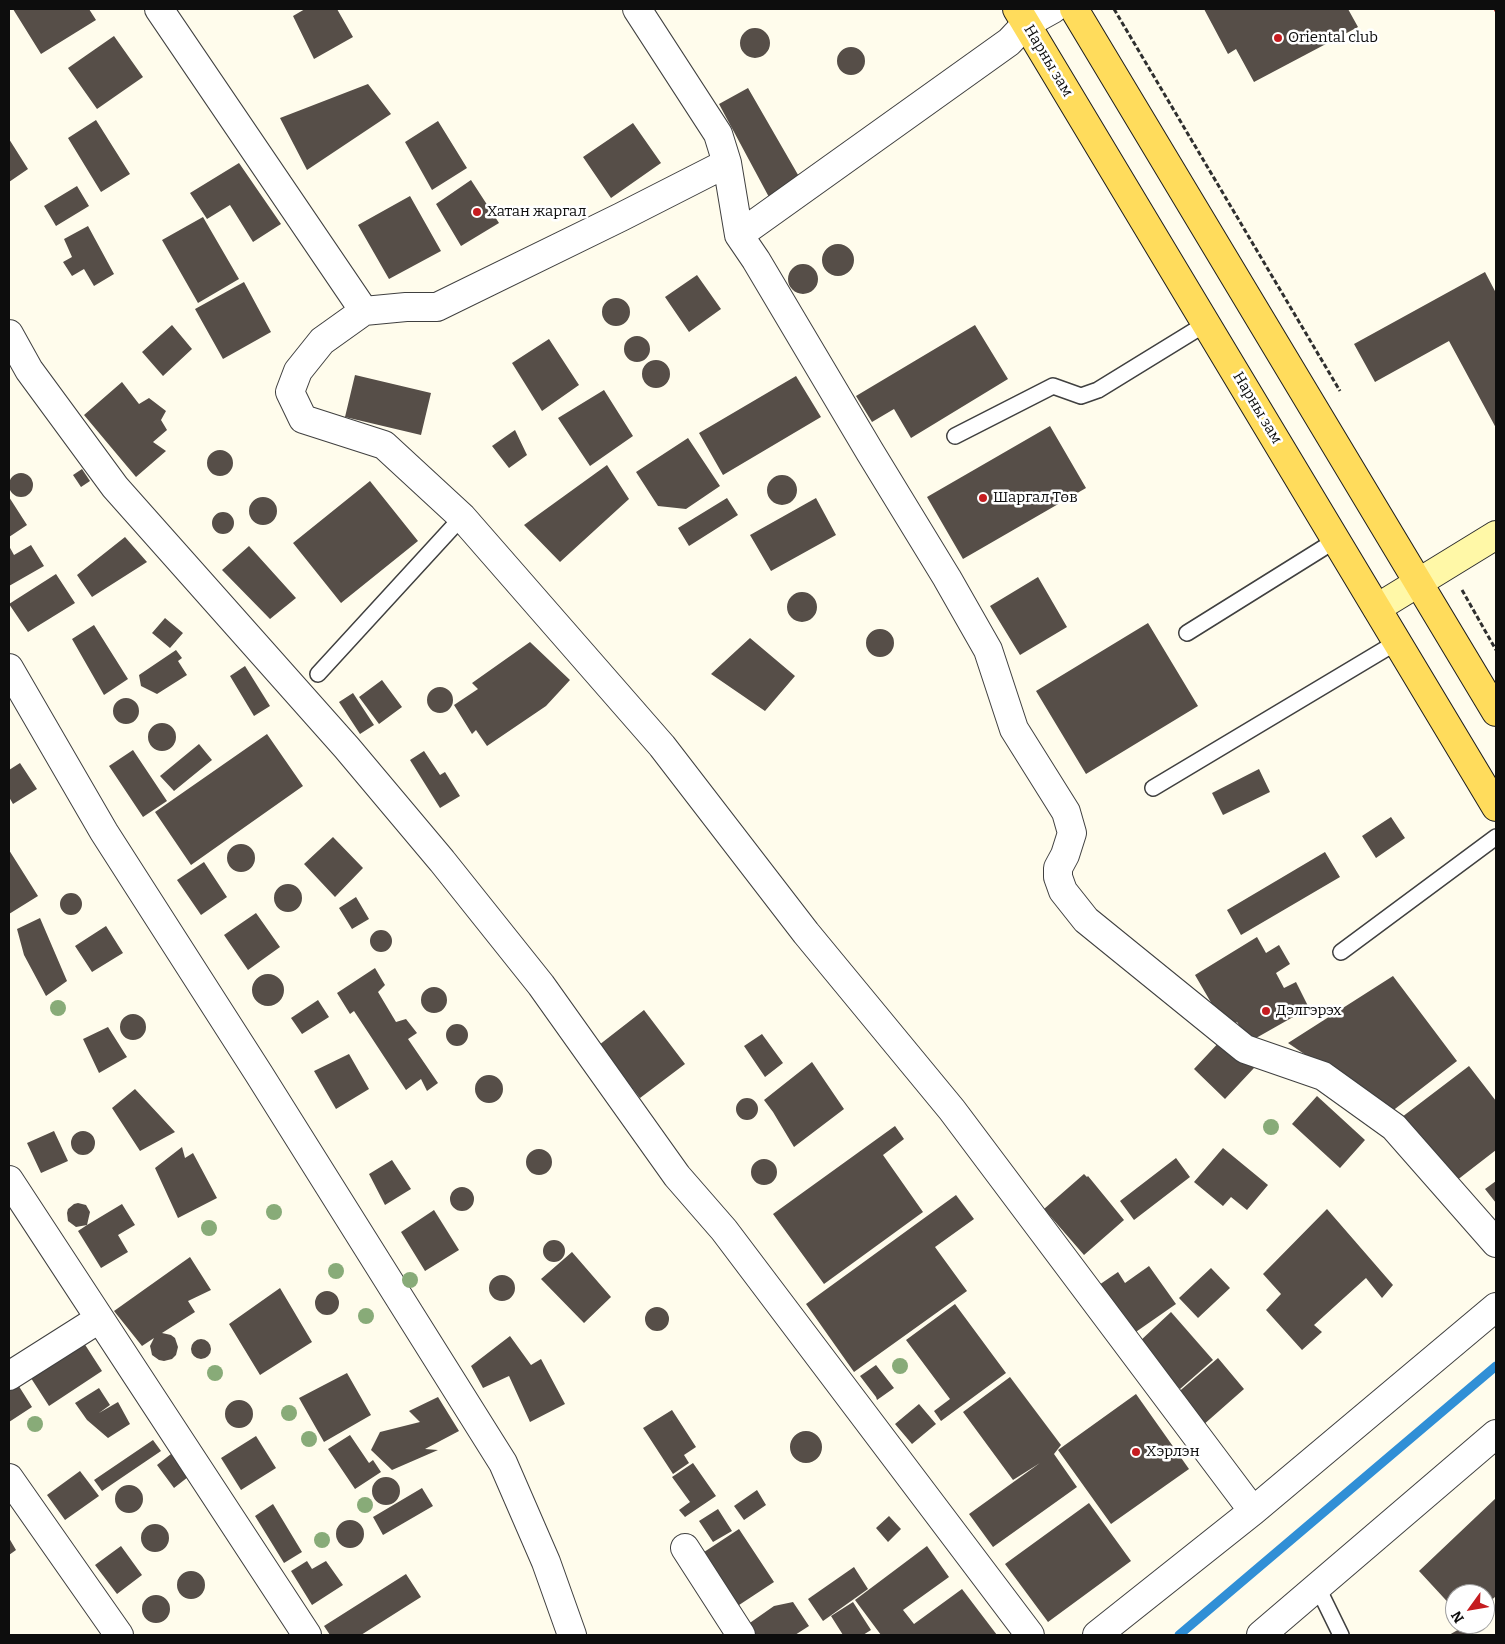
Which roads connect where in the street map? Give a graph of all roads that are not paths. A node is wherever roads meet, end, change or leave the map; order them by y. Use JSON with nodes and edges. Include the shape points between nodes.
{"nodes":[{"id":1,"x":159,"y":9,"type":"edge"},
{"id":2,"x":637,"y":9,"type":"edge"},
{"id":3,"x":1053,"y":9,"type":"edge"},
{"id":4,"x":1074,"y":9,"type":"edge"},
{"id":5,"x":1022,"y":16,"type":"edge"},
{"id":6,"x":727,"y":163,"type":"junction"},
{"id":7,"x":739,"y":235,"type":"junction"},
{"id":8,"x":364,"y":311,"type":"junction"},
{"id":9,"x":1207,"y":323,"type":"junction"},
{"id":10,"x":9,"y":334,"type":"edge"},
{"id":11,"x":955,"y":436,"type":"dead end"},
{"id":12,"x":462,"y":517,"type":"junction"},
{"id":13,"x":1496,"y":534,"type":"edge"},
{"id":14,"x":1336,"y":540,"type":"junction"},
{"id":15,"x":1418,"y":583,"type":"junction"},
{"id":16,"x":1377,"y":608,"type":"junction"},
{"id":17,"x":1187,"y":633,"type":"dead end"},
{"id":18,"x":1397,"y":642,"type":"junction"},
{"id":19,"x":9,"y":668,"type":"edge"},
{"id":20,"x":318,"y":674,"type":"dead end"},
{"id":21,"x":1496,"y":712,"type":"edge"},
{"id":22,"x":1153,"y":788,"type":"dead end"},
{"id":23,"x":1496,"y":807,"type":"edge"},
{"id":24,"x":1496,"y":837,"type":"edge"},
{"id":25,"x":1340,"y":952,"type":"dead end"},
{"id":26,"x":9,"y":1180,"type":"edge"},
{"id":27,"x":1496,"y":1243,"type":"edge"},
{"id":28,"x":1496,"y":1306,"type":"edge"},
{"id":29,"x":99,"y":1319,"type":"junction"},
{"id":30,"x":9,"y":1376,"type":"edge"},
{"id":31,"x":1496,"y":1434,"type":"edge"},
{"id":32,"x":9,"y":1478,"type":"edge"},
{"id":33,"x":1253,"y":1511,"type":"junction"},
{"id":34,"x":685,"y":1548,"type":"dead end"},
{"id":35,"x":1318,"y":1588,"type":"junction"},
{"id":36,"x":119,"y":1635,"type":"edge"},
{"id":37,"x":306,"y":1635,"type":"edge"},
{"id":38,"x":572,"y":1635,"type":"edge"},
{"id":39,"x":741,"y":1635,"type":"edge"},
{"id":40,"x":1030,"y":1635,"type":"edge"},
{"id":41,"x":1097,"y":1635,"type":"edge"},
{"id":42,"x":1261,"y":1635,"type":"edge"},
{"id":43,"x":1341,"y":1635,"type":"edge"}],
"edges":[{"from":1,"to":8,"type":"street"},
{"from":2,"to":6,"type":"street","via":[[718,134]]},
{"from":3,"to":5,"type":"street"},
{"from":4,"to":15,"type":"main road"},
{"from":5,"to":7,"type":"street","via":[[1009,42]]},
{"from":5,"to":9,"type":"main road","name":"Нарны зам"},
{"from":6,"to":7,"type":"street"},
{"from":6,"to":8,"type":"street","via":[[437,307]]},
{"from":7,"to":27,"type":"street","via":[[988,650],[1014,729],[1066,812],[1072,833],[1058,868],[1063,891],[1086,920],[1245,1048],[1323,1076],[1394,1127]]},
{"from":8,"to":12,"type":"street","via":[[322,341],[298,371],[290,392],[303,419],[384,445]]},
{"from":9,"to":11,"type":"lane","via":[[1098,390],[1081,396],[1053,386]]},
{"from":9,"to":14,"type":"main road","name":"Нарны зам"},
{"from":10,"to":40,"type":"street","via":[[29,370],[115,487],[347,748],[542,985],[677,1176],[724,1230]]},
{"from":12,"to":20,"type":"lane"},
{"from":12,"to":33,"type":"street","via":[[662,746],[806,933],[952,1110]]},
{"from":13,"to":15,"type":"main road"},
{"from":14,"to":16,"type":"main road","name":"Нарны зам"},
{"from":14,"to":17,"type":"lane"},
{"from":15,"to":16,"type":"main road"},
{"from":15,"to":21,"type":"main road"},
{"from":16,"to":18,"type":"main road","name":"Нарны зам"},
{"from":18,"to":22,"type":"lane"},
{"from":18,"to":23,"type":"main road","name":"Нарны зам"},
{"from":19,"to":38,"type":"street","via":[[104,832],[503,1462],[546,1562]]},
{"from":24,"to":25,"type":"lane"},
{"from":26,"to":29,"type":"street"},
{"from":28,"to":33,"type":"street"},
{"from":29,"to":30,"type":"street"},
{"from":29,"to":37,"type":"street"},
{"from":31,"to":35,"type":"street"},
{"from":32,"to":36,"type":"street"},
{"from":33,"to":41,"type":"street"},
{"from":34,"to":39,"type":"street"},
{"from":35,"to":42,"type":"street"},
{"from":35,"to":43,"type":"lane"}]}
